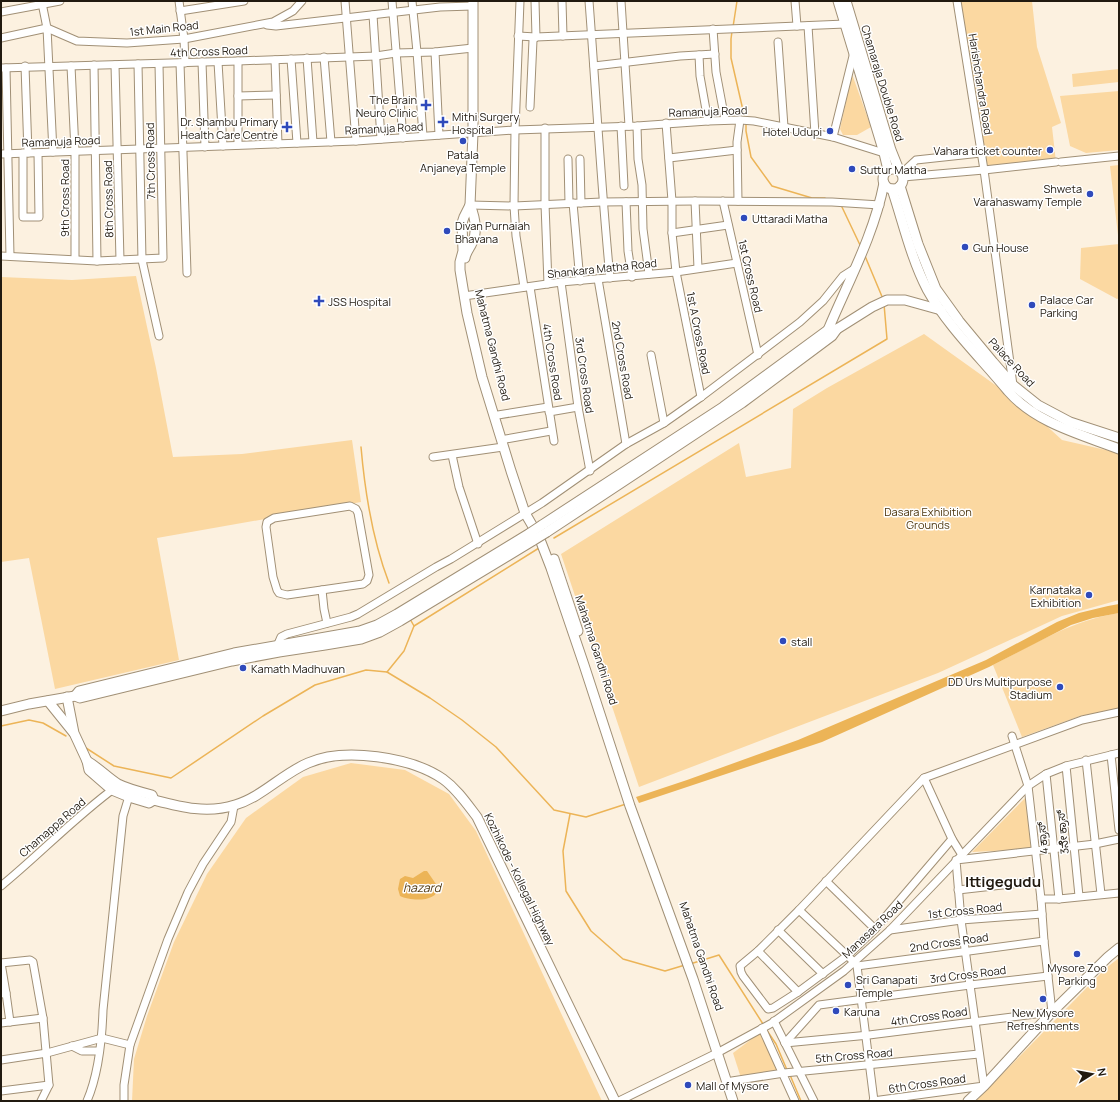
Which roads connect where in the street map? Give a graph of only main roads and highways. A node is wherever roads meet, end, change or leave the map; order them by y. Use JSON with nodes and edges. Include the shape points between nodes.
{"nodes":[{"id":1,"x":838,"y":1,"type":"edge"},
{"id":2,"x":847,"y":1,"type":"edge"},
{"id":3,"x":473,"y":4,"type":"edge"},
{"id":4,"x":888,"y":170,"type":"junction"},
{"id":5,"x":901,"y":173,"type":"junction"},
{"id":6,"x":892,"y":186,"type":"junction"},
{"id":7,"x":470,"y":205,"type":"junction"},
{"id":8,"x":466,"y":296,"type":"junction"},
{"id":9,"x":943,"y":306,"type":"junction"},
{"id":10,"x":832,"y":332,"type":"junction"},
{"id":11,"x":1119,"y":438,"type":"edge"},
{"id":12,"x":504,"y":443,"type":"junction"},
{"id":13,"x":1119,"y":448,"type":"edge"},
{"id":14,"x":532,"y":536,"type":"junction"},
{"id":15,"x":71,"y":697,"type":"junction"},
{"id":16,"x":43,"y":701,"type":"junction"},
{"id":17,"x":1,"y":711,"type":"edge"},
{"id":18,"x":74,"y":733,"type":"junction"},
{"id":19,"x":1119,"y":948,"type":"edge"},
{"id":20,"x":719,"y":1052,"type":"junction"},
{"id":21,"x":615,"y":1101,"type":"edge"},
{"id":22,"x":733,"y":1101,"type":"edge"},
{"id":23,"x":738,"y":1101,"type":"edge"},
{"id":24,"x":968,"y":1101,"type":"edge"}],
"edges":[{"from":1,"to":4,"type":"main road"},
{"from":2,"to":5,"type":"main road","name":"Chamaraja Double Road","via":[[891,150]]},
{"from":3,"to":7,"type":"main road","name":"Mahatma Gandhi Road"},
{"from":4,"to":5,"type":"main road","via":[[892,168]]},
{"from":4,"to":6,"type":"main road","via":[[884,176]]},
{"from":5,"to":6,"type":"main road","via":[[903,180]]},
{"from":6,"to":9,"type":"main road"},
{"from":6,"to":10,"type":"main road","via":[[880,205]]},
{"from":7,"to":8,"type":"main road","name":"Mahatma Gandhi Road","via":[[462,223],[463,251],[460,262]]},
{"from":7,"to":8,"type":"main road","name":"Mahatma Gandhi Road","via":[[474,214],[475,233],[464,260]]},
{"from":8,"to":12,"type":"main road","name":"Mahatma Gandhi Road"},
{"from":8,"to":12,"type":"main road","name":"Mahatma Gandhi Road","via":[[466,313],[482,377]]},
{"from":9,"to":10,"type":"main road","via":[[891,300],[876,304]]},
{"from":9,"to":11,"type":"main road","name":"Palace Road","via":[[959,321],[1013,385],[1038,405],[1070,422]]},
{"from":9,"to":13,"type":"main road","via":[[952,325],[1018,402],[1053,424]]},
{"from":10,"to":14,"type":"main road","bridge":true},
{"from":12,"to":20,"type":"main road","name":"Mahatma Gandhi Road","via":[[528,512],[544,535],[555,562],[631,801],[688,957]]},
{"from":14,"to":15,"type":"main road","via":[[377,625],[360,631],[234,653],[79,691]]},
{"from":14,"to":15,"type":"main road","via":[[400,621],[361,639],[232,661],[80,698]]},
{"from":15,"to":16,"type":"main road"},
{"from":15,"to":18,"type":"main road","name":"Kozhikode - Kollegal Highway"},
{"from":16,"to":17,"type":"main road"},
{"from":16,"to":18,"type":"main road","name":"Kozhikode - Kollegal Highway"},
{"from":18,"to":21,"type":"main road","name":"Kozhikode - Kollegal Highway","via":[[89,770],[115,787],[148,802],[154,800],[192,809],[234,806],[255,797],[307,763],[335,755],[403,761],[443,779],[477,817]]},
{"from":19,"to":24,"type":"main road","via":[[1052,1012]]},
{"from":20,"to":22,"type":"main road","name":"Mahatma Gandhi Road"},
{"from":20,"to":23,"type":"main road","name":"Mahatma Gandhi Road"}]}
